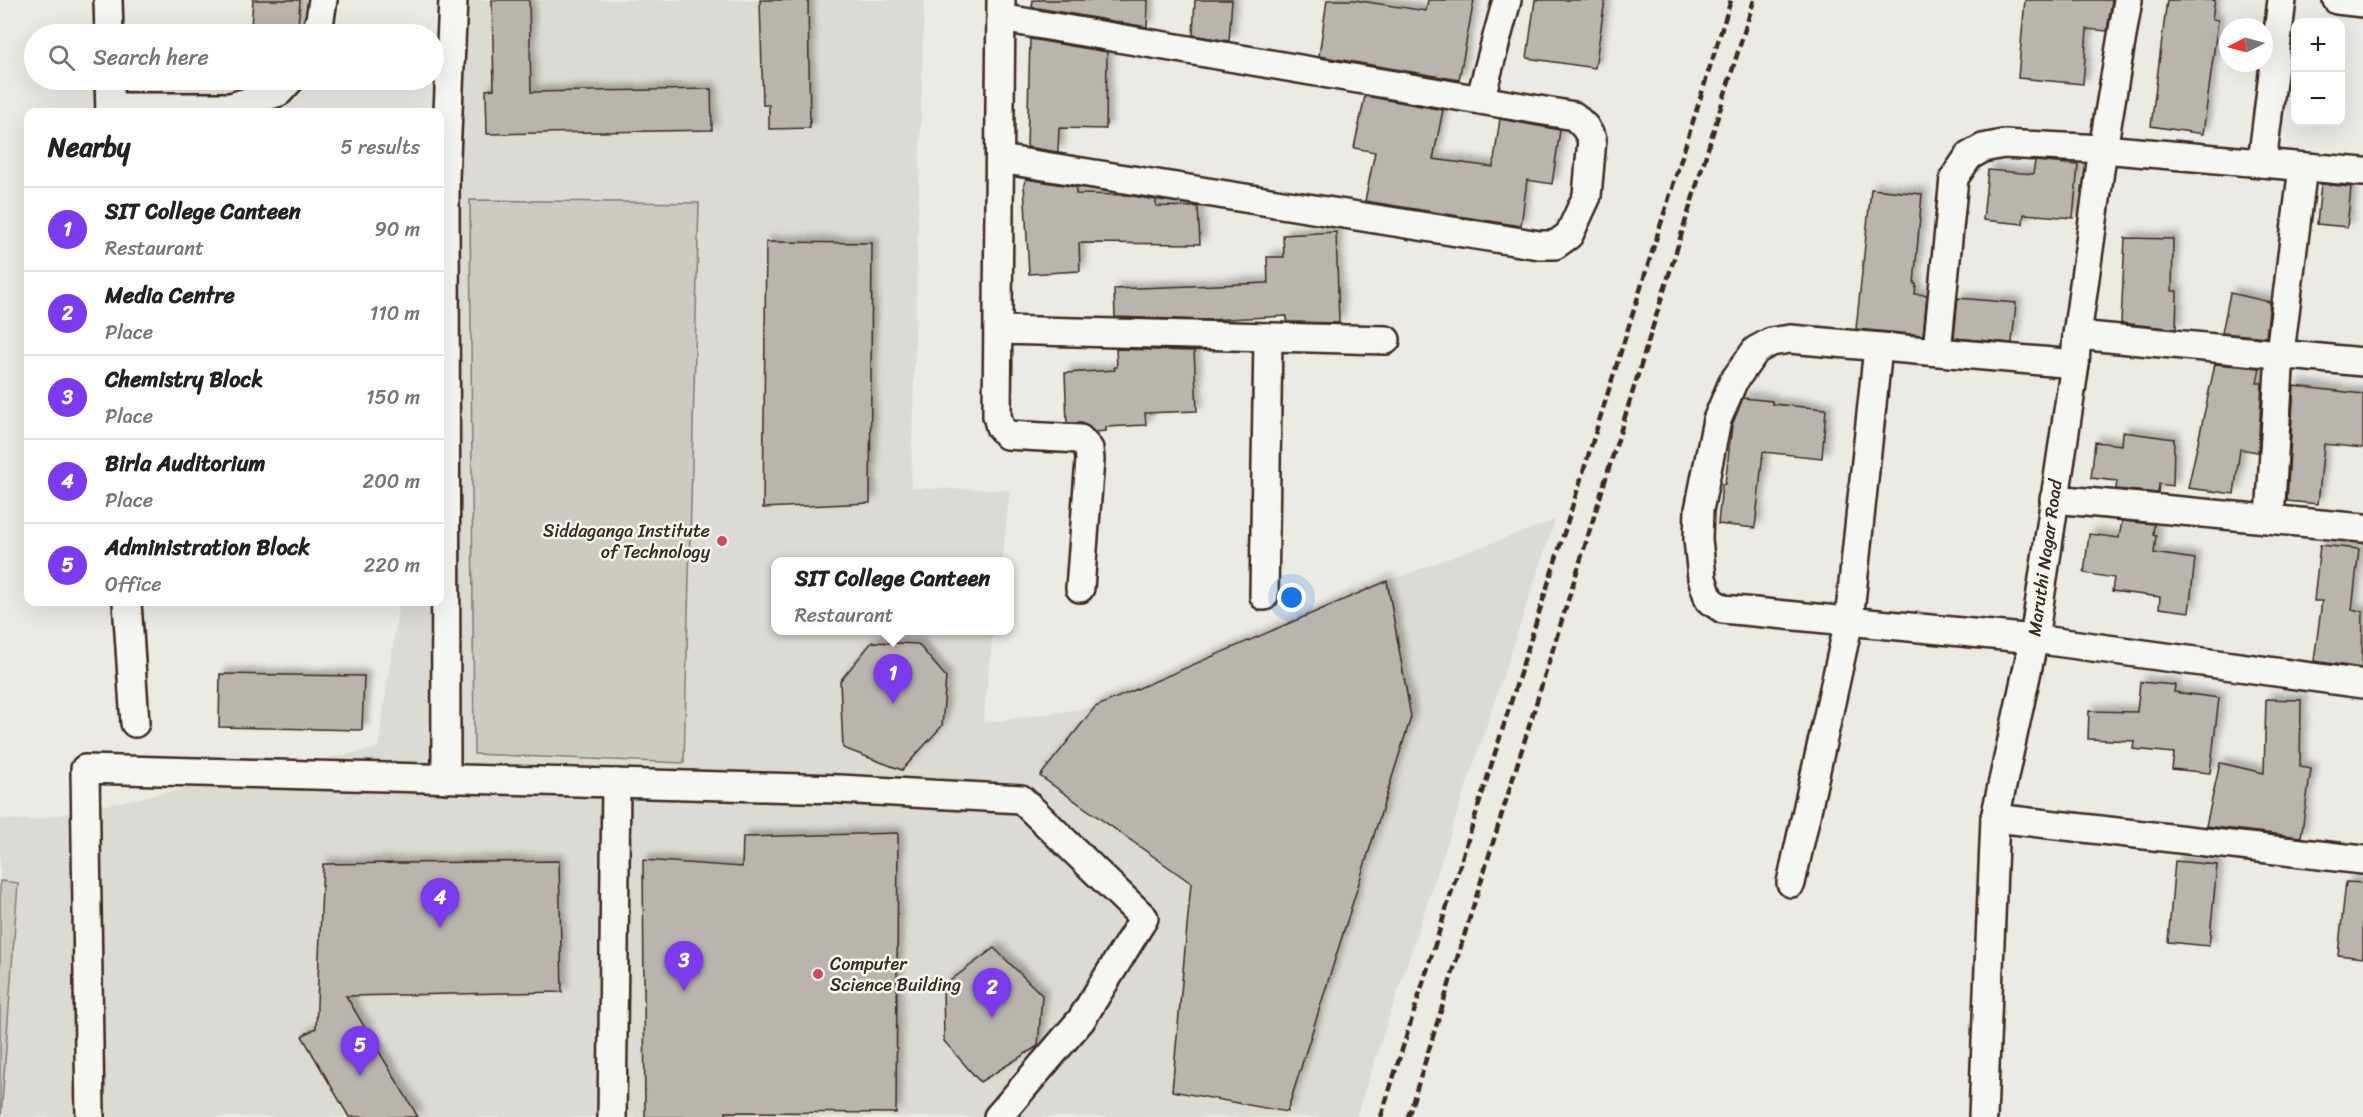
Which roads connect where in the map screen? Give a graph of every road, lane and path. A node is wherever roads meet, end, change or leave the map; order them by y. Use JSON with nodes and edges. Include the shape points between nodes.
{"nodes":[{"id":1,"x":108,"y":0,"type":"edge"},
{"id":2,"x":323,"y":0,"type":"edge"},
{"id":3,"x":453,"y":0,"type":"edge"},
{"id":4,"x":1507,"y":0,"type":"edge"},
{"id":5,"x":2128,"y":0,"type":"edge"},
{"id":6,"x":2282,"y":0,"type":"edge"},
{"id":7,"x":2337,"y":0,"type":"edge"},
{"id":8,"x":2363,"y":3,"type":"edge"},
{"id":9,"x":1001,"y":9,"type":"edge"},
{"id":10,"x":109,"y":24,"type":"edge"},
{"id":11,"x":317,"y":24,"type":"edge"},
{"id":12,"x":110,"y":90,"type":"edge"},
{"id":13,"x":281,"y":90,"type":"edge"},
{"id":14,"x":1480,"y":100,"type":"junction"},
{"id":15,"x":110,"y":108,"type":"edge"},
{"id":16,"x":238,"y":108,"type":"edge"},
{"id":17,"x":2103,"y":149,"type":"junction"},
{"id":18,"x":1000,"y":159,"type":"junction"},
{"id":19,"x":2262,"y":164,"type":"junction"},
{"id":20,"x":2303,"y":167,"type":"junction"},
{"id":21,"x":2363,"y":172,"type":"edge"},
{"id":22,"x":998,"y":330,"type":"junction"},
{"id":23,"x":2077,"y":335,"type":"junction"},
{"id":24,"x":1268,"y":337,"type":"junction"},
{"id":25,"x":1386,"y":340,"type":"dead end"},
{"id":26,"x":1878,"y":348,"type":"junction"},
{"id":27,"x":1937,"y":351,"type":"junction"},
{"id":28,"x":2280,"y":353,"type":"junction"},
{"id":29,"x":2363,"y":362,"type":"edge"},
{"id":30,"x":2075,"y":364,"type":"junction"},
{"id":31,"x":2054,"y":499,"type":"junction"},
{"id":32,"x":2270,"y":519,"type":"junction"},
{"id":33,"x":2363,"y":528,"type":"edge"},
{"id":34,"x":1080,"y":588,"type":"dead end"},
{"id":35,"x":1264,"y":596,"type":"dead end"},
{"id":36,"x":127,"y":606,"type":"edge"},
{"id":37,"x":1849,"y":621,"type":"junction"},
{"id":38,"x":2034,"y":639,"type":"junction"},
{"id":39,"x":2363,"y":684,"type":"edge"},
{"id":40,"x":135,"y":723,"type":"dead end"},
{"id":41,"x":446,"y":779,"type":"junction"},
{"id":42,"x":616,"y":783,"type":"junction"},
{"id":43,"x":1995,"y":818,"type":"junction"},
{"id":44,"x":2363,"y":860,"type":"edge"},
{"id":45,"x":1791,"y":883,"type":"dead end"},
{"id":46,"x":90,"y":1117,"type":"edge"},
{"id":47,"x":612,"y":1117,"type":"edge"},
{"id":48,"x":999,"y":1117,"type":"edge"},
{"id":49,"x":1983,"y":1117,"type":"edge"}],
"edges":[{"from":1,"to":10,"type":"street"},
{"from":2,"to":11,"type":"street"},
{"from":3,"to":41,"type":"street","via":[[445,178]]},
{"from":4,"to":14,"type":"street"},
{"from":5,"to":17,"type":"street","name":"Maruthi Nagar Road"},
{"from":6,"to":19,"type":"street"},
{"from":7,"to":8,"type":"street"},
{"from":9,"to":14,"type":"street"},
{"from":9,"to":18,"type":"street"},
{"from":12,"to":15,"type":"street"},
{"from":13,"to":16,"type":"street"},
{"from":14,"to":18,"type":"street","via":[[1574,116],[1592,139],[1587,196],[1569,235],[1555,245]]},
{"from":17,"to":19,"type":"street"},
{"from":17,"to":23,"type":"street","name":"Maruthi Nagar Road"},
{"from":17,"to":27,"type":"street","via":[[2003,144],[1983,148],[1959,168],[1954,177]]},
{"from":18,"to":22,"type":"street"},
{"from":19,"to":20,"type":"street"},
{"from":20,"to":21,"type":"street"},
{"from":20,"to":28,"type":"street"},
{"from":22,"to":24,"type":"street"},
{"from":22,"to":34,"type":"street","via":[[1000,427],[1007,435],[1080,439],[1089,448]]},
{"from":23,"to":28,"type":"street"},
{"from":23,"to":30,"type":"street","name":"Maruthi Nagar Road"},
{"from":24,"to":25,"type":"street"},
{"from":24,"to":35,"type":"street"},
{"from":26,"to":27,"type":"street"},
{"from":26,"to":37,"type":"street"},
{"from":26,"to":37,"type":"street","via":[[1790,339],[1756,350],[1733,382],[1717,420],[1699,510],[1702,578],[1709,600],[1723,609]]},
{"from":27,"to":30,"type":"street"},
{"from":28,"to":29,"type":"street"},
{"from":28,"to":32,"type":"street"},
{"from":30,"to":31,"type":"street","name":"Maruthi Nagar Road"},
{"from":31,"to":32,"type":"street"},
{"from":31,"to":38,"type":"street","name":"Maruthi Nagar Road"},
{"from":32,"to":33,"type":"street"},
{"from":36,"to":40,"type":"street"},
{"from":37,"to":38,"type":"street"},
{"from":37,"to":45,"type":"street"},
{"from":38,"to":39,"type":"street"},
{"from":38,"to":43,"type":"street","name":"Maruthi Nagar Road"},
{"from":41,"to":42,"type":"street"},
{"from":41,"to":46,"type":"street","via":[[85,769]]},
{"from":42,"to":47,"type":"street"},
{"from":42,"to":48,"type":"street","via":[[1021,799],[1144,918],[1081,1020]]},
{"from":43,"to":44,"type":"street"},
{"from":43,"to":49,"type":"street","name":"Maruthi Nagar Road"}]}
